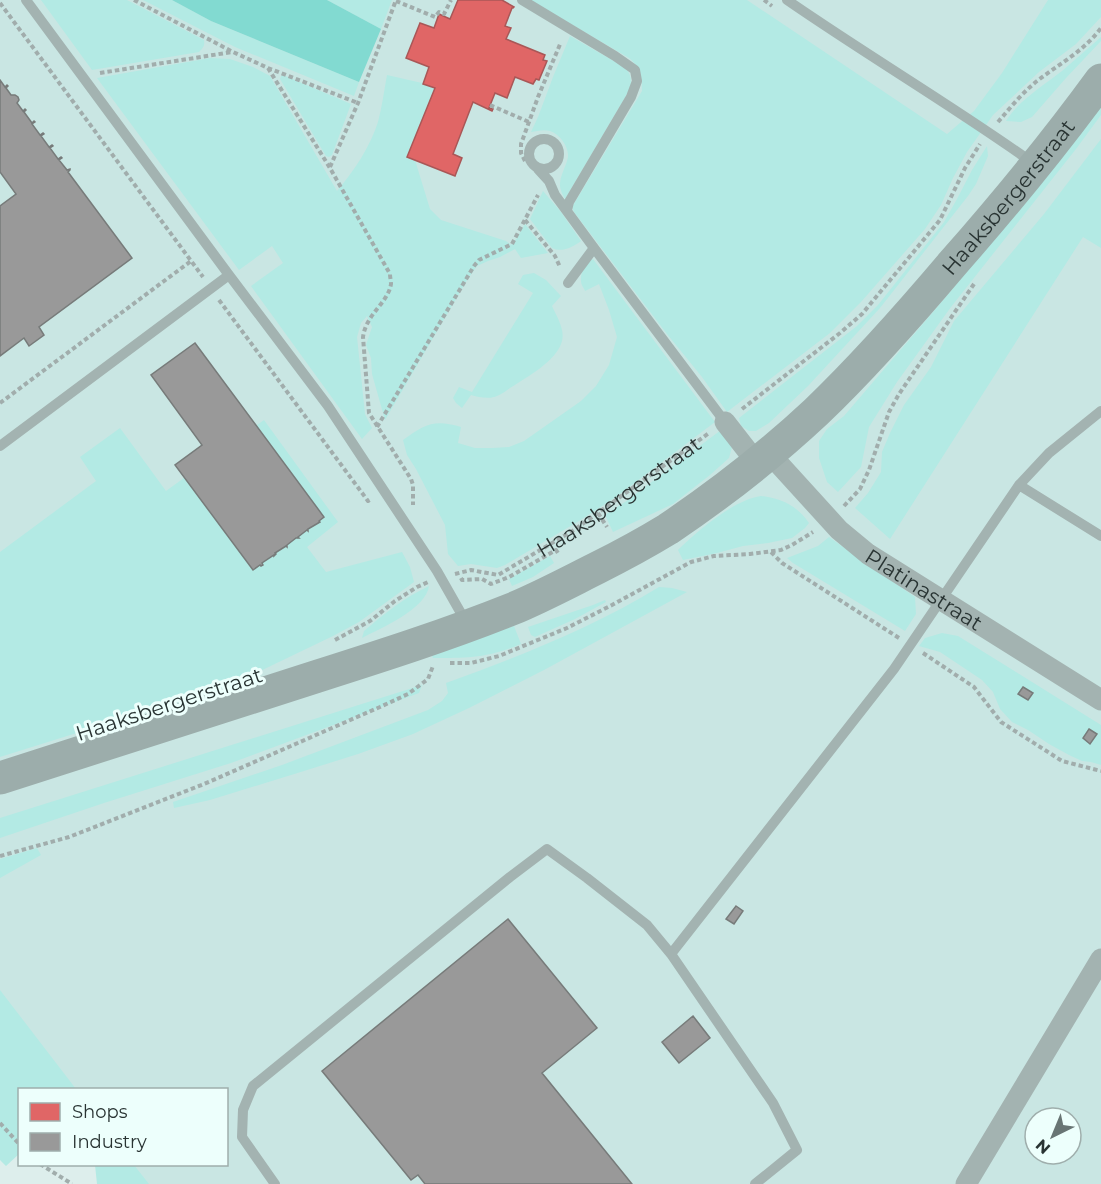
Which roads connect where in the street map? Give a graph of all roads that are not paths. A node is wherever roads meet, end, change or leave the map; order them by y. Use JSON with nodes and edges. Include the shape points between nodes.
{"nodes":[{"id":1,"x":26,"y":0,"type":"edge"},
{"id":2,"x":522,"y":0,"type":"edge"},
{"id":3,"x":787,"y":0,"type":"edge"},
{"id":4,"x":1101,"y":80,"type":"edge"},
{"id":5,"x":1035,"y":165,"type":"junction"},
{"id":6,"x":553,"y":167,"type":"junction"},
{"id":7,"x":538,"y":169,"type":"junction"},
{"id":8,"x":545,"y":184,"type":"junction"},
{"id":9,"x":567,"y":210,"type":"junction"},
{"id":10,"x":594,"y":248,"type":"junction"},
{"id":11,"x":229,"y":276,"type":"junction"},
{"id":12,"x":568,"y":283,"type":"road end"},
{"id":13,"x":1101,"y":411,"type":"edge"},
{"id":14,"x":725,"y":422,"type":"joint"},
{"id":15,"x":0,"y":446,"type":"edge"},
{"id":16,"x":763,"y":458,"type":"junction"},
{"id":17,"x":1019,"y":485,"type":"junction"},
{"id":18,"x":1101,"y":536,"type":"edge"},
{"id":19,"x":941,"y":598,"type":"junction"},
{"id":20,"x":468,"y":625,"type":"junction"},
{"id":21,"x":1101,"y":700,"type":"edge"},
{"id":22,"x":0,"y":778,"type":"edge"},
{"id":23,"x":671,"y":954,"type":"junction"},
{"id":24,"x":1101,"y":959,"type":"edge"},
{"id":25,"x":275,"y":1184,"type":"edge"},
{"id":26,"x":755,"y":1184,"type":"edge"},
{"id":27,"x":966,"y":1184,"type":"edge"}],
"edges":[{"from":1,"to":11,"type":"lane"},
{"from":2,"to":9,"type":"lane","via":[[635,70],[637,81],[631,97]]},
{"from":3,"to":5,"type":"lane"},
{"from":4,"to":5,"type":"main road","name":"Haaksbergerstraat"},
{"from":5,"to":16,"type":"main road","name":"Haaksbergerstraat","via":[[879,348],[816,412]]},
{"from":6,"to":7,"type":"lane"},
{"from":6,"to":7,"type":"lane","via":[[559,159],[559,149],[552,141],[543,139],[534,143],[529,152],[530,162]]},
{"from":6,"to":8,"type":"lane"},
{"from":7,"to":8,"type":"lane"},
{"from":8,"to":9,"type":"lane"},
{"from":9,"to":10,"type":"lane"},
{"from":10,"to":12,"type":"lane"},
{"from":10,"to":14,"type":"lane"},
{"from":11,"to":15,"type":"lane"},
{"from":11,"to":20,"type":"lane","via":[[328,406]]},
{"from":13,"to":17,"type":"lane","via":[[1049,453]]},
{"from":14,"to":16,"type":"street","name":"Platinastraat"},
{"from":16,"to":19,"type":"street","name":"Platinastraat","via":[[868,554]]},
{"from":16,"to":20,"type":"main road","name":"Haaksbergerstraat","via":[[666,530],[617,558],[541,596]]},
{"from":17,"to":18,"type":"lane"},
{"from":17,"to":19,"type":"lane"},
{"from":19,"to":21,"type":"street","name":"Platinastraat"},
{"from":19,"to":23,"type":"lane","via":[[894,669]]},
{"from":20,"to":22,"type":"main road","name":"Haaksbergerstraat"},
{"from":23,"to":25,"type":"lane","via":[[647,925],[547,849],[253,1086],[243,1110],[242,1137]]},
{"from":23,"to":26,"type":"lane","via":[[773,1103],[796,1150]]},
{"from":24,"to":27,"type":"street"}]}
